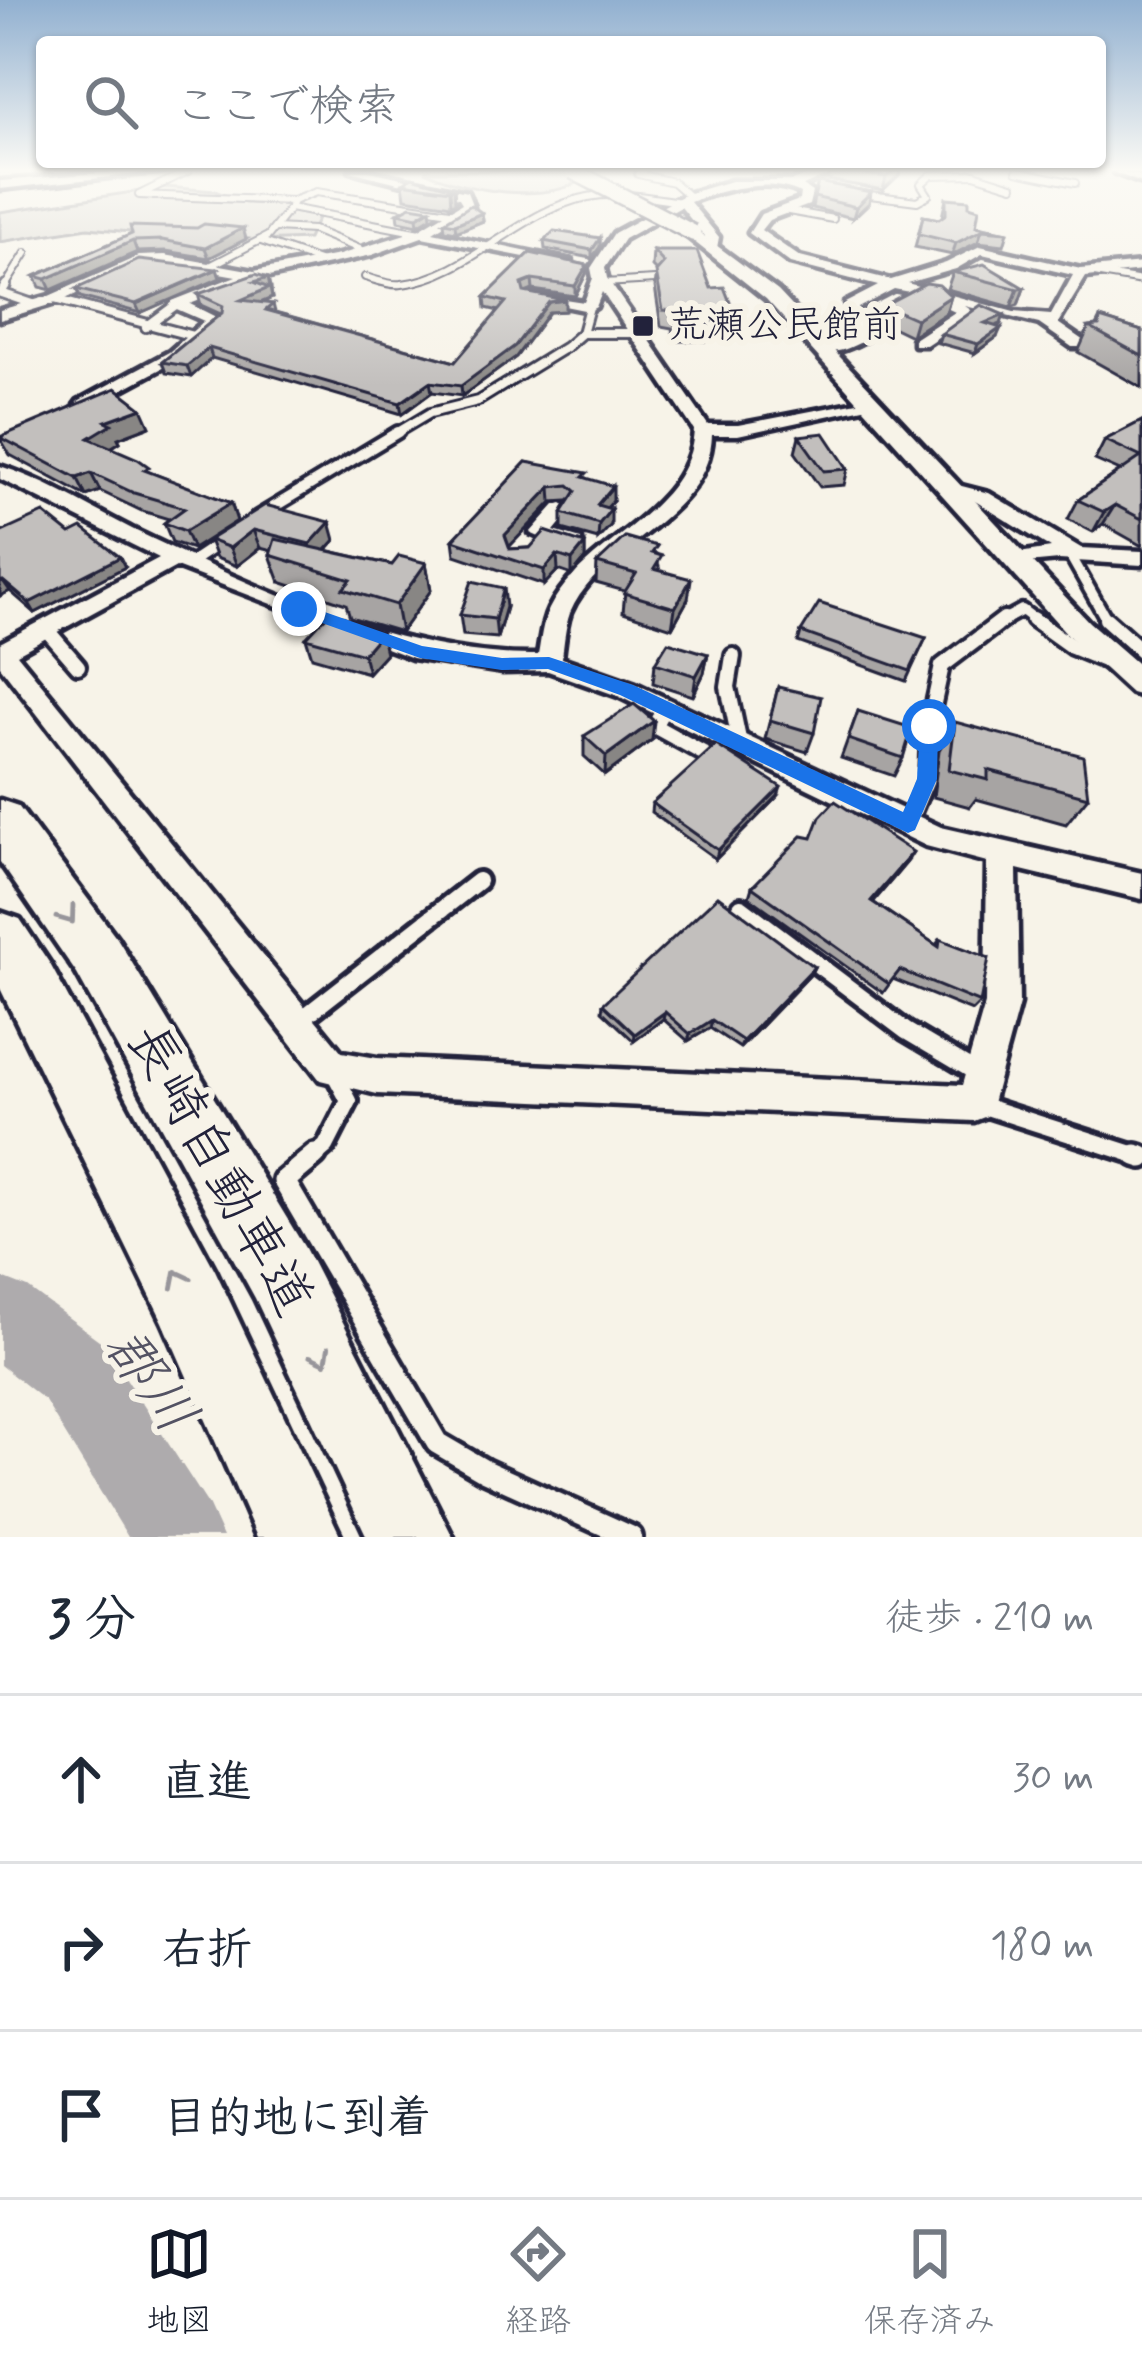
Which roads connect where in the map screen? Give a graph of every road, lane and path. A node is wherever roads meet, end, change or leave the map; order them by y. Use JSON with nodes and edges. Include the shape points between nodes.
{"nodes":[{"id":1,"x":257,"y":243,"type":"edge"},
{"id":2,"x":266,"y":243,"type":"edge"},
{"id":3,"x":344,"y":243,"type":"edge"},
{"id":4,"x":387,"y":243,"type":"edge"},
{"id":5,"x":468,"y":243,"type":"edge"},
{"id":6,"x":489,"y":243,"type":"edge"},
{"id":7,"x":616,"y":243,"type":"edge"},
{"id":8,"x":707,"y":243,"type":"edge"},
{"id":9,"x":768,"y":243,"type":"edge"},
{"id":10,"x":484,"y":246,"type":"junction"},
{"id":11,"x":362,"y":250,"type":"junction"},
{"id":12,"x":26,"y":253,"type":"dead end"},
{"id":13,"x":322,"y":262,"type":"junction"},
{"id":14,"x":208,"y":266,"type":"junction"},
{"id":15,"x":1142,"y":267,"type":"edge"},
{"id":16,"x":1083,"y":273,"type":"junction"},
{"id":17,"x":0,"y":274,"type":"edge"},
{"id":18,"x":13,"y":274,"type":"junction"},
{"id":19,"x":253,"y":275,"type":"junction"},
{"id":20,"x":600,"y":276,"type":"junction"},
{"id":21,"x":365,"y":277,"type":"dead end"},
{"id":22,"x":655,"y":280,"type":"edge"},
{"id":23,"x":1142,"y":281,"type":"edge"},
{"id":24,"x":894,"y":284,"type":"junction"},
{"id":25,"x":948,"y":296,"type":"junction"},
{"id":26,"x":532,"y":298,"type":"edge"},
{"id":27,"x":55,"y":299,"type":"junction"},
{"id":28,"x":33,"y":304,"type":"junction"},
{"id":29,"x":177,"y":304,"type":"junction"},
{"id":30,"x":590,"y":307,"type":"junction"},
{"id":31,"x":0,"y":316,"type":"edge"},
{"id":32,"x":1043,"y":320,"type":"junction"},
{"id":33,"x":146,"y":327,"type":"junction"},
{"id":34,"x":581,"y":333,"type":"junction"},
{"id":35,"x":638,"y":333,"type":"junction"},
{"id":36,"x":197,"y":337,"type":"junction"},
{"id":37,"x":920,"y":342,"type":"dead end"},
{"id":38,"x":1078,"y":344,"type":"dead end"},
{"id":39,"x":823,"y":346,"type":"junction"},
{"id":40,"x":873,"y":404,"type":"junction"},
{"id":41,"x":58,"y":418,"type":"edge"},
{"id":42,"x":704,"y":430,"type":"junction"},
{"id":43,"x":0,"y":472,"type":"edge"},
{"id":44,"x":950,"y":490,"type":"junction"},
{"id":45,"x":562,"y":509,"type":"edge"},
{"id":46,"x":540,"y":532,"type":"junction"},
{"id":47,"x":519,"y":554,"type":"edge"},
{"id":48,"x":607,"y":554,"type":"junction"},
{"id":49,"x":1073,"y":554,"type":"junction"},
{"id":50,"x":1142,"y":558,"type":"edge"},
{"id":51,"x":182,"y":560,"type":"junction"},
{"id":52,"x":1014,"y":560,"type":"junction"},
{"id":53,"x":46,"y":629,"type":"junction"},
{"id":54,"x":1142,"y":650,"type":"edge"},
{"id":55,"x":1,"y":652,"type":"edge"},
{"id":56,"x":733,"y":656,"type":"dead end"},
{"id":57,"x":487,"y":662,"type":"junction"},
{"id":58,"x":549,"y":663,"type":"junction"},
{"id":59,"x":1119,"y":665,"type":"junction"},
{"id":60,"x":78,"y":666,"type":"dead end"},
{"id":61,"x":414,"y":669,"type":"dead end"},
{"id":62,"x":1142,"y":686,"type":"edge"},
{"id":63,"x":664,"y":710,"type":"junction"},
{"id":64,"x":740,"y":743,"type":"junction"},
{"id":65,"x":703,"y":753,"type":"edge"},
{"id":66,"x":0,"y":821,"type":"edge"},
{"id":67,"x":908,"y":824,"type":"junction"},
{"id":68,"x":1002,"y":854,"type":"junction"},
{"id":69,"x":478,"y":881,"type":"dead end"},
{"id":70,"x":1142,"y":886,"type":"edge"},
{"id":71,"x":741,"y":907,"type":"edge"},
{"id":72,"x":0,"y":937,"type":"edge"},
{"id":73,"x":295,"y":1024,"type":"junction"},
{"id":74,"x":332,"y":1068,"type":"junction"},
{"id":75,"x":978,"y":1090,"type":"junction"},
{"id":76,"x":1142,"y":1157,"type":"edge"},
{"id":77,"x":299,"y":1537,"type":"edge"},
{"id":78,"x":411,"y":1537,"type":"edge"},
{"id":79,"x":631,"y":1537,"type":"edge"}],
"edges":[{"from":1,"to":14,"type":"lane"},
{"from":2,"to":13,"type":"lane"},
{"from":3,"to":11,"type":"lane"},
{"from":4,"to":11,"type":"street"},
{"from":5,"to":10,"type":"street"},
{"from":6,"to":10,"type":"lane"},
{"from":7,"to":20,"type":"street"},
{"from":8,"to":39,"type":"street"},
{"from":9,"to":24,"type":"street","via":[[826,271]]},
{"from":10,"to":20,"type":"street"},
{"from":10,"to":21,"type":"lane","via":[[399,285]]},
{"from":11,"to":13,"type":"street"},
{"from":12,"to":18,"type":"lane"},
{"from":13,"to":19,"type":"street"},
{"from":14,"to":19,"type":"street"},
{"from":14,"to":27,"type":"street","via":[[139,260]]},
{"from":15,"to":16,"type":"street"},
{"from":16,"to":23,"type":"lane"},
{"from":16,"to":24,"type":"street","via":[[980,250]]},
{"from":16,"to":32,"type":"street","via":[[1055,319]]},
{"from":17,"to":18,"type":"lane"},
{"from":18,"to":28,"type":"lane","via":[[1,293]]},
{"from":19,"to":29,"type":"street"},
{"from":20,"to":22,"type":"lane"},
{"from":20,"to":30,"type":"street"},
{"from":20,"to":35,"type":"street"},
{"from":24,"to":25,"type":"street"},
{"from":24,"to":39,"type":"street","via":[[850,306],[861,336]]},
{"from":25,"to":32,"type":"street"},
{"from":25,"to":37,"type":"street","via":[[941,299],[966,312]]},
{"from":26,"to":30,"type":"street"},
{"from":27,"to":28,"type":"street"},
{"from":27,"to":33,"type":"lane"},
{"from":28,"to":31,"type":"street"},
{"from":29,"to":33,"type":"lane"},
{"from":29,"to":36,"type":"street","via":[[214,316]]},
{"from":30,"to":34,"type":"lane"},
{"from":32,"to":38,"type":"street"},
{"from":33,"to":36,"type":"lane"},
{"from":34,"to":35,"type":"lane"},
{"from":34,"to":51,"type":"lane","via":[[478,401],[430,413]]},
{"from":35,"to":42,"type":"street"},
{"from":36,"to":41,"type":"street"},
{"from":39,"to":40,"type":"street"},
{"from":40,"to":42,"type":"street"},
{"from":40,"to":44,"type":"street"},
{"from":42,"to":48,"type":"street","via":[[701,464]]},
{"from":43,"to":51,"type":"street"},
{"from":44,"to":49,"type":"street","via":[[982,497]]},
{"from":44,"to":52,"type":"street"},
{"from":45,"to":46,"type":"street"},
{"from":46,"to":47,"type":"street"},
{"from":46,"to":48,"type":"street"},
{"from":48,"to":58,"type":"street","via":[[562,606]]},
{"from":49,"to":50,"type":"street"},
{"from":49,"to":52,"type":"street"},
{"from":49,"to":54,"type":"lane","via":[[1108,622]]},
{"from":51,"to":53,"type":"street"},
{"from":51,"to":57,"type":"street","via":[[420,652]]},
{"from":52,"to":59,"type":"street"},
{"from":53,"to":55,"type":"street"},
{"from":53,"to":60,"type":"lane"},
{"from":55,"to":73,"type":"street"},
{"from":56,"to":64,"type":"lane","via":[[728,687]]},
{"from":57,"to":58,"type":"street"},
{"from":57,"to":61,"type":"street","via":[[480,672]]},
{"from":58,"to":63,"type":"street"},
{"from":59,"to":62,"type":"street"},
{"from":59,"to":67,"type":"lane","via":[[1093,659],[1014,611],[942,666],[927,779]]},
{"from":63,"to":64,"type":"street"},
{"from":63,"to":65,"type":"lane","via":[[655,726]]},
{"from":64,"to":67,"type":"street"},
{"from":66,"to":78,"type":"highway","name":"長崎自動車道","one_way":true,"via":[[97,956],[280,1273]]},
{"from":67,"to":68,"type":"street"},
{"from":68,"to":70,"type":"street"},
{"from":68,"to":75,"type":"street","via":[[1002,1004]]},
{"from":69,"to":73,"type":"lane"},
{"from":71,"to":75,"type":"lane"},
{"from":77,"to":72,"type":"highway","name":"長崎自動車道","one_way":true,"via":[[189,1296]]},
{"from":73,"to":74,"type":"street"},
{"from":74,"to":75,"type":"street","via":[[377,1076]]},
{"from":74,"to":79,"type":"lane","via":[[349,1101],[326,1146],[284,1181],[437,1443]]},
{"from":75,"to":76,"type":"lane"}]}
